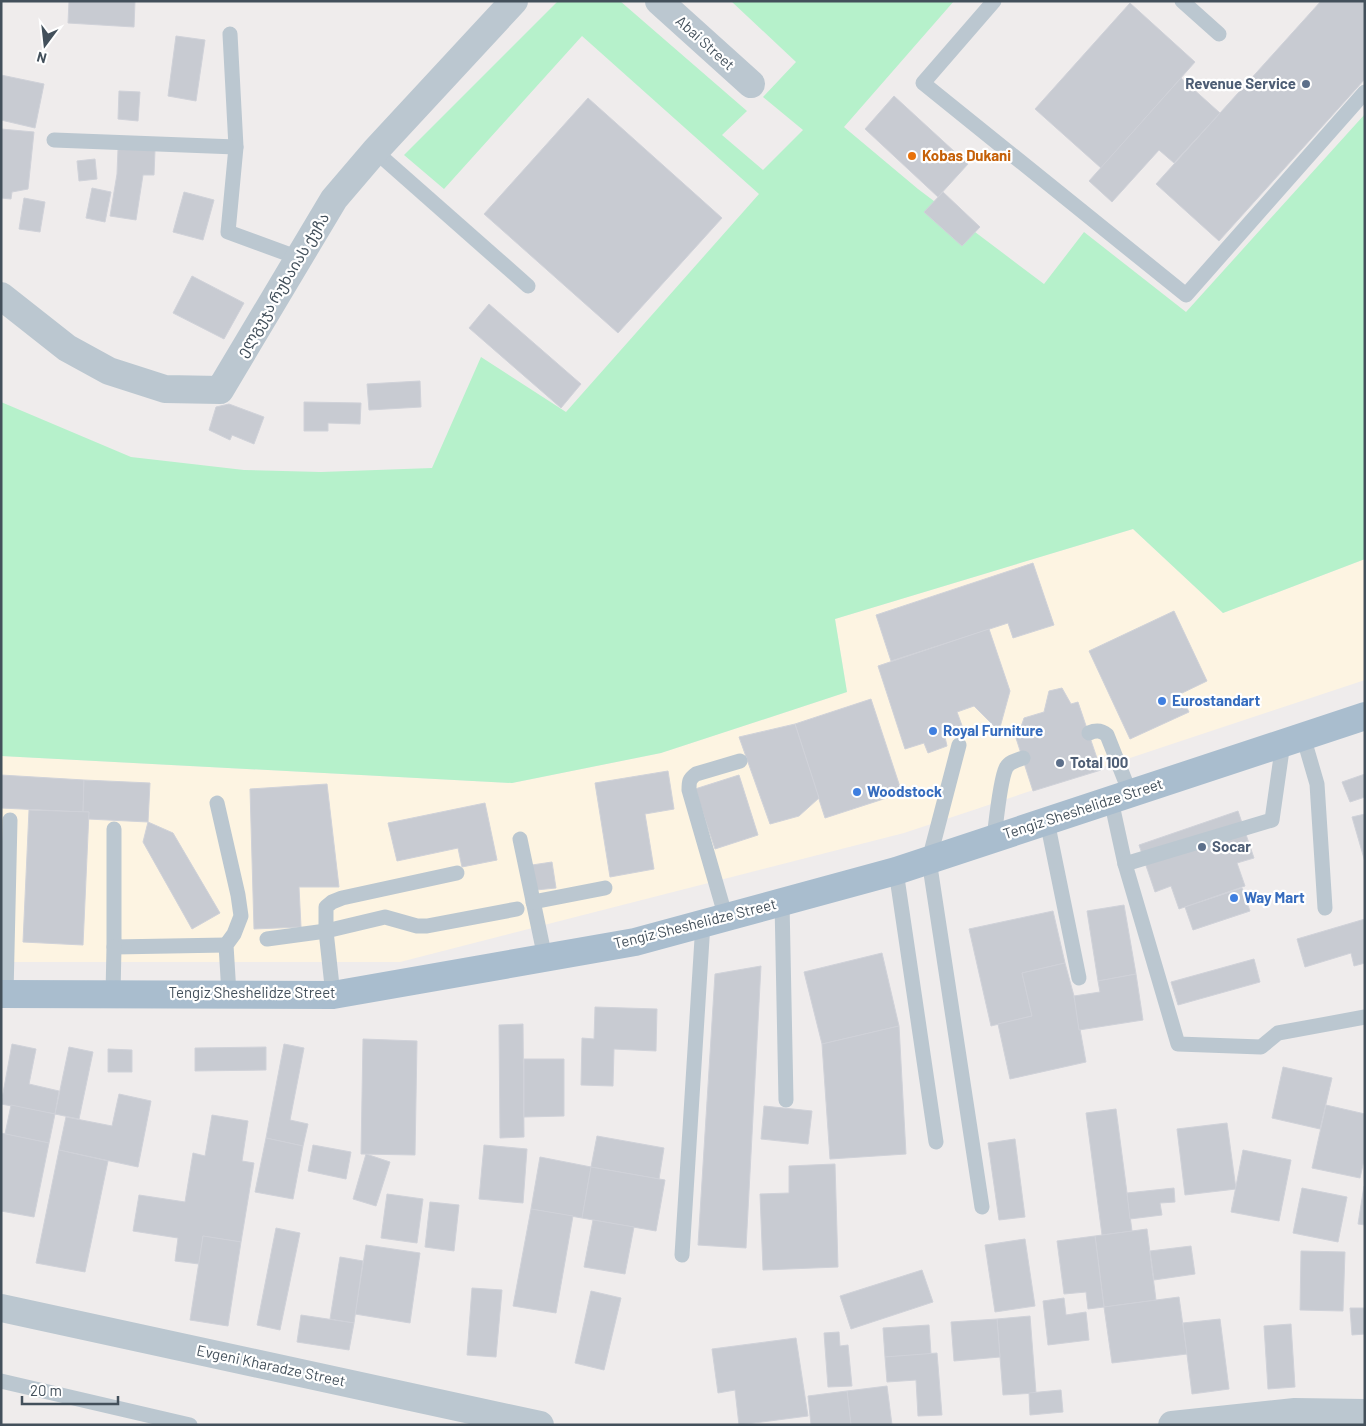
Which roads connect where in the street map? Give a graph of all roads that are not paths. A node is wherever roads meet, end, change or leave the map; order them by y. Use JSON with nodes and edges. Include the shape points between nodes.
{"nodes":[{"id":1,"x":514,"y":1,"type":"edge"},
{"id":2,"x":659,"y":1,"type":"edge"},
{"id":3,"x":994,"y":1,"type":"edge"},
{"id":4,"x":1182,"y":1,"type":"edge"},
{"id":5,"x":230,"y":34,"type":"dead end"},
{"id":6,"x":1219,"y":34,"type":"dead end"},
{"id":7,"x":752,"y":84,"type":"dead end"},
{"id":8,"x":1365,"y":92,"type":"edge"},
{"id":9,"x":54,"y":140,"type":"dead end"},
{"id":10,"x":236,"y":147,"type":"junction"},
{"id":11,"x":375,"y":151,"type":"junction"},
{"id":12,"x":299,"y":258,"type":"junction"},
{"id":13,"x":528,"y":286,"type":"dead end"},
{"id":14,"x":1,"y":296,"type":"edge"},
{"id":15,"x":1365,"y":716,"type":"edge"},
{"id":16,"x":1089,"y":733,"type":"dead end"},
{"id":17,"x":1293,"y":740,"type":"junction"},
{"id":18,"x":959,"y":745,"type":"dead end"},
{"id":19,"x":1022,"y":758,"type":"dead end"},
{"id":20,"x":740,"y":761,"type":"dead end"},
{"id":21,"x":1121,"y":797,"type":"junction"},
{"id":22,"x":217,"y":803,"type":"dead end"},
{"id":23,"x":10,"y":820,"type":"dead end"},
{"id":24,"x":1047,"y":821,"type":"junction"},
{"id":25,"x":114,"y":829,"type":"dead end"},
{"id":26,"x":994,"y":838,"type":"junction"},
{"id":27,"x":520,"y":839,"type":"dead end"},
{"id":28,"x":928,"y":860,"type":"junction"},
{"id":29,"x":1125,"y":864,"type":"junction"},
{"id":30,"x":896,"y":871,"type":"junction"},
{"id":31,"x":457,"y":873,"type":"dead end"},
{"id":32,"x":605,"y":888,"type":"dead end"},
{"id":33,"x":533,"y":902,"type":"junction"},
{"id":34,"x":782,"y":902,"type":"junction"},
{"id":35,"x":1325,"y":908,"type":"dead end"},
{"id":36,"x":517,"y":909,"type":"dead end"},
{"id":37,"x":714,"y":921,"type":"junction"},
{"id":38,"x":326,"y":930,"type":"junction"},
{"id":39,"x":267,"y":939,"type":"dead end"},
{"id":40,"x":226,"y":946,"type":"junction"},
{"id":41,"x":114,"y":947,"type":"junction"},
{"id":42,"x":544,"y":958,"type":"junction"},
{"id":43,"x":1079,"y":978,"type":"dead end"},
{"id":44,"x":4,"y":994,"type":"edge"},
{"id":45,"x":113,"y":994,"type":"junction"},
{"id":46,"x":229,"y":994,"type":"junction"},
{"id":47,"x":333,"y":995,"type":"junction"},
{"id":48,"x":1365,"y":1017,"type":"edge"},
{"id":49,"x":786,"y":1100,"type":"dead end"},
{"id":50,"x":936,"y":1142,"type":"dead end"},
{"id":51,"x":982,"y":1208,"type":"dead end"},
{"id":52,"x":682,"y":1255,"type":"dead end"},
{"id":53,"x":1,"y":1308,"type":"edge"},
{"id":54,"x":1,"y":1381,"type":"edge"},
{"id":55,"x":1365,"y":1413,"type":"edge"},
{"id":56,"x":1290,"y":1418,"type":"edge"},
{"id":57,"x":190,"y":1425,"type":"edge"},
{"id":58,"x":540,"y":1425,"type":"edge"},
{"id":59,"x":1172,"y":1425,"type":"edge"}],
"edges":[{"from":1,"to":11,"type":"street","name":"ელგუჯა რუხაიას ქუჩა"},
{"from":2,"to":7,"type":"street","name":"Abai Street"},
{"from":3,"to":8,"type":"lane","via":[[923,83],[1186,295]]},
{"from":4,"to":6,"type":"lane"},
{"from":5,"to":10,"type":"lane"},
{"from":9,"to":10,"type":"lane"},
{"from":10,"to":12,"type":"lane","via":[[228,232]]},
{"from":11,"to":12,"type":"street","name":"ელგუჯა რუხაიას ქუჩა","via":[[334,199]]},
{"from":11,"to":13,"type":"lane"},
{"from":12,"to":14,"type":"street","name":"ელგუჯა რუხაიას ქუჩა","via":[[220,390],[165,389],[109,371],[66,348]]},
{"from":15,"to":17,"type":"main road","name":"Tengiz Sheshelidze Street"},
{"from":16,"to":21,"type":"lane","via":[[1102,731],[1107,735]]},
{"from":17,"to":21,"type":"main road","name":"Tengiz Sheshelidze Street"},
{"from":17,"to":29,"type":"lane","via":[[1272,820]]},
{"from":17,"to":35,"type":"lane","via":[[1317,784]]},
{"from":18,"to":28,"type":"lane"},
{"from":19,"to":26,"type":"lane","via":[[1006,767]]},
{"from":20,"to":37,"type":"lane","via":[[696,774],[689,782]]},
{"from":21,"to":24,"type":"main road","name":"Tengiz Sheshelidze Street"},
{"from":21,"to":29,"type":"lane"},
{"from":22,"to":40,"type":"lane","via":[[241,916]]},
{"from":23,"to":44,"type":"lane"},
{"from":24,"to":26,"type":"main road","name":"Tengiz Sheshelidze Street"},
{"from":24,"to":43,"type":"lane"},
{"from":25,"to":41,"type":"lane"},
{"from":26,"to":28,"type":"main road","name":"Tengiz Sheshelidze Street"},
{"from":27,"to":33,"type":"lane"},
{"from":28,"to":30,"type":"main road","name":"Tengiz Sheshelidze Street"},
{"from":28,"to":51,"type":"lane"},
{"from":29,"to":48,"type":"lane","via":[[1178,1044],[1261,1047],[1278,1033]]},
{"from":30,"to":34,"type":"main road","name":"Tengiz Sheshelidze Street"},
{"from":30,"to":50,"type":"lane"},
{"from":31,"to":38,"type":"lane","via":[[332,902],[326,907]]},
{"from":32,"to":33,"type":"lane"},
{"from":33,"to":42,"type":"lane"},
{"from":34,"to":37,"type":"main road","name":"Tengiz Sheshelidze Street"},
{"from":34,"to":49,"type":"lane"},
{"from":36,"to":38,"type":"lane","via":[[428,926],[386,917]]},
{"from":37,"to":42,"type":"main road","name":"Tengiz Sheshelidze Street","via":[[635,942]]},
{"from":37,"to":52,"type":"lane"},
{"from":38,"to":39,"type":"lane"},
{"from":38,"to":47,"type":"lane"},
{"from":40,"to":41,"type":"lane"},
{"from":40,"to":46,"type":"lane"},
{"from":41,"to":45,"type":"lane"},
{"from":42,"to":47,"type":"main road","name":"Tengiz Sheshelidze Street"},
{"from":44,"to":45,"type":"main road","name":"Tengiz Sheshelidze Street"},
{"from":45,"to":46,"type":"main road","name":"Tengiz Sheshelidze Street"},
{"from":46,"to":47,"type":"main road","name":"Tengiz Sheshelidze Street"},
{"from":53,"to":58,"type":"street","name":"Evgeni Kharadze Street"},
{"from":54,"to":57,"type":"lane"},
{"from":55,"to":56,"type":"street"},
{"from":56,"to":59,"type":"street"}]}
